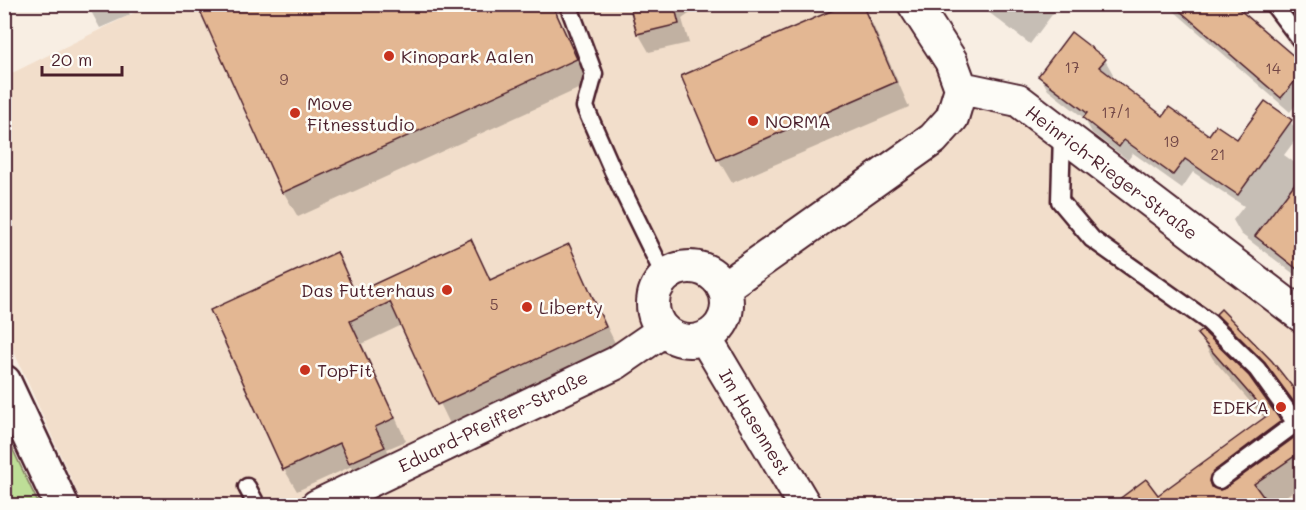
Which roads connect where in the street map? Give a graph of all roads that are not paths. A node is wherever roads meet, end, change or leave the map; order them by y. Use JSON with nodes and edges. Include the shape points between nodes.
{"nodes":[{"id":1,"x":568,"y":4,"type":"edge"},
{"id":2,"x":914,"y":4,"type":"edge"},
{"id":3,"x":1273,"y":4,"type":"edge"},
{"id":4,"x":1302,"y":42,"type":"edge"},
{"id":5,"x":961,"y":88,"type":"junction"},
{"id":6,"x":1062,"y":134,"type":"junction"},
{"id":7,"x":665,"y":277,"type":"junction"},
{"id":8,"x":723,"y":288,"type":"junction"},
{"id":9,"x":1302,"y":316,"type":"edge"},
{"id":10,"x":664,"y":330,"type":"junction"},
{"id":11,"x":705,"y":338,"type":"junction"},
{"id":12,"x":4,"y":382,"type":"edge"},
{"id":13,"x":1219,"y":480,"type":"dead end"},
{"id":14,"x":247,"y":487,"type":"dead end"},
{"id":15,"x":62,"y":506,"type":"edge"},
{"id":16,"x":257,"y":506,"type":"edge"},
{"id":17,"x":317,"y":506,"type":"edge"},
{"id":18,"x":805,"y":506,"type":"edge"}],
"edges":[{"from":1,"to":7,"type":"lane","via":[[594,74],[585,107]]},
{"from":2,"to":5,"type":"street","via":[[951,62]]},
{"from":3,"to":4,"type":"lane"},
{"from":5,"to":6,"type":"street","name":"Heinrich-Rieger-Straße","via":[[1018,100]]},
{"from":5,"to":8,"type":"street","via":[[952,118],[933,139]]},
{"from":6,"to":9,"type":"street","name":"Heinrich-Rieger-Straße"},
{"from":6,"to":13,"type":"lane","via":[[1060,201],[1092,239],[1209,322],[1257,369],[1296,423]]},
{"from":7,"to":8,"type":"street","via":[[695,267],[713,275]]},
{"from":7,"to":10,"type":"street","via":[[656,292],[654,306]]},
{"from":8,"to":11,"type":"street","via":[[726,313],[721,325]]},
{"from":10,"to":11,"type":"street","via":[[684,340]]},
{"from":10,"to":17,"type":"street","name":"Eduard-Pfeiffer-Straße","via":[[616,363]]},
{"from":11,"to":18,"type":"street","name":"Im Hasennest"},
{"from":12,"to":15,"type":"main road"},
{"from":14,"to":16,"type":"lane"}]}
